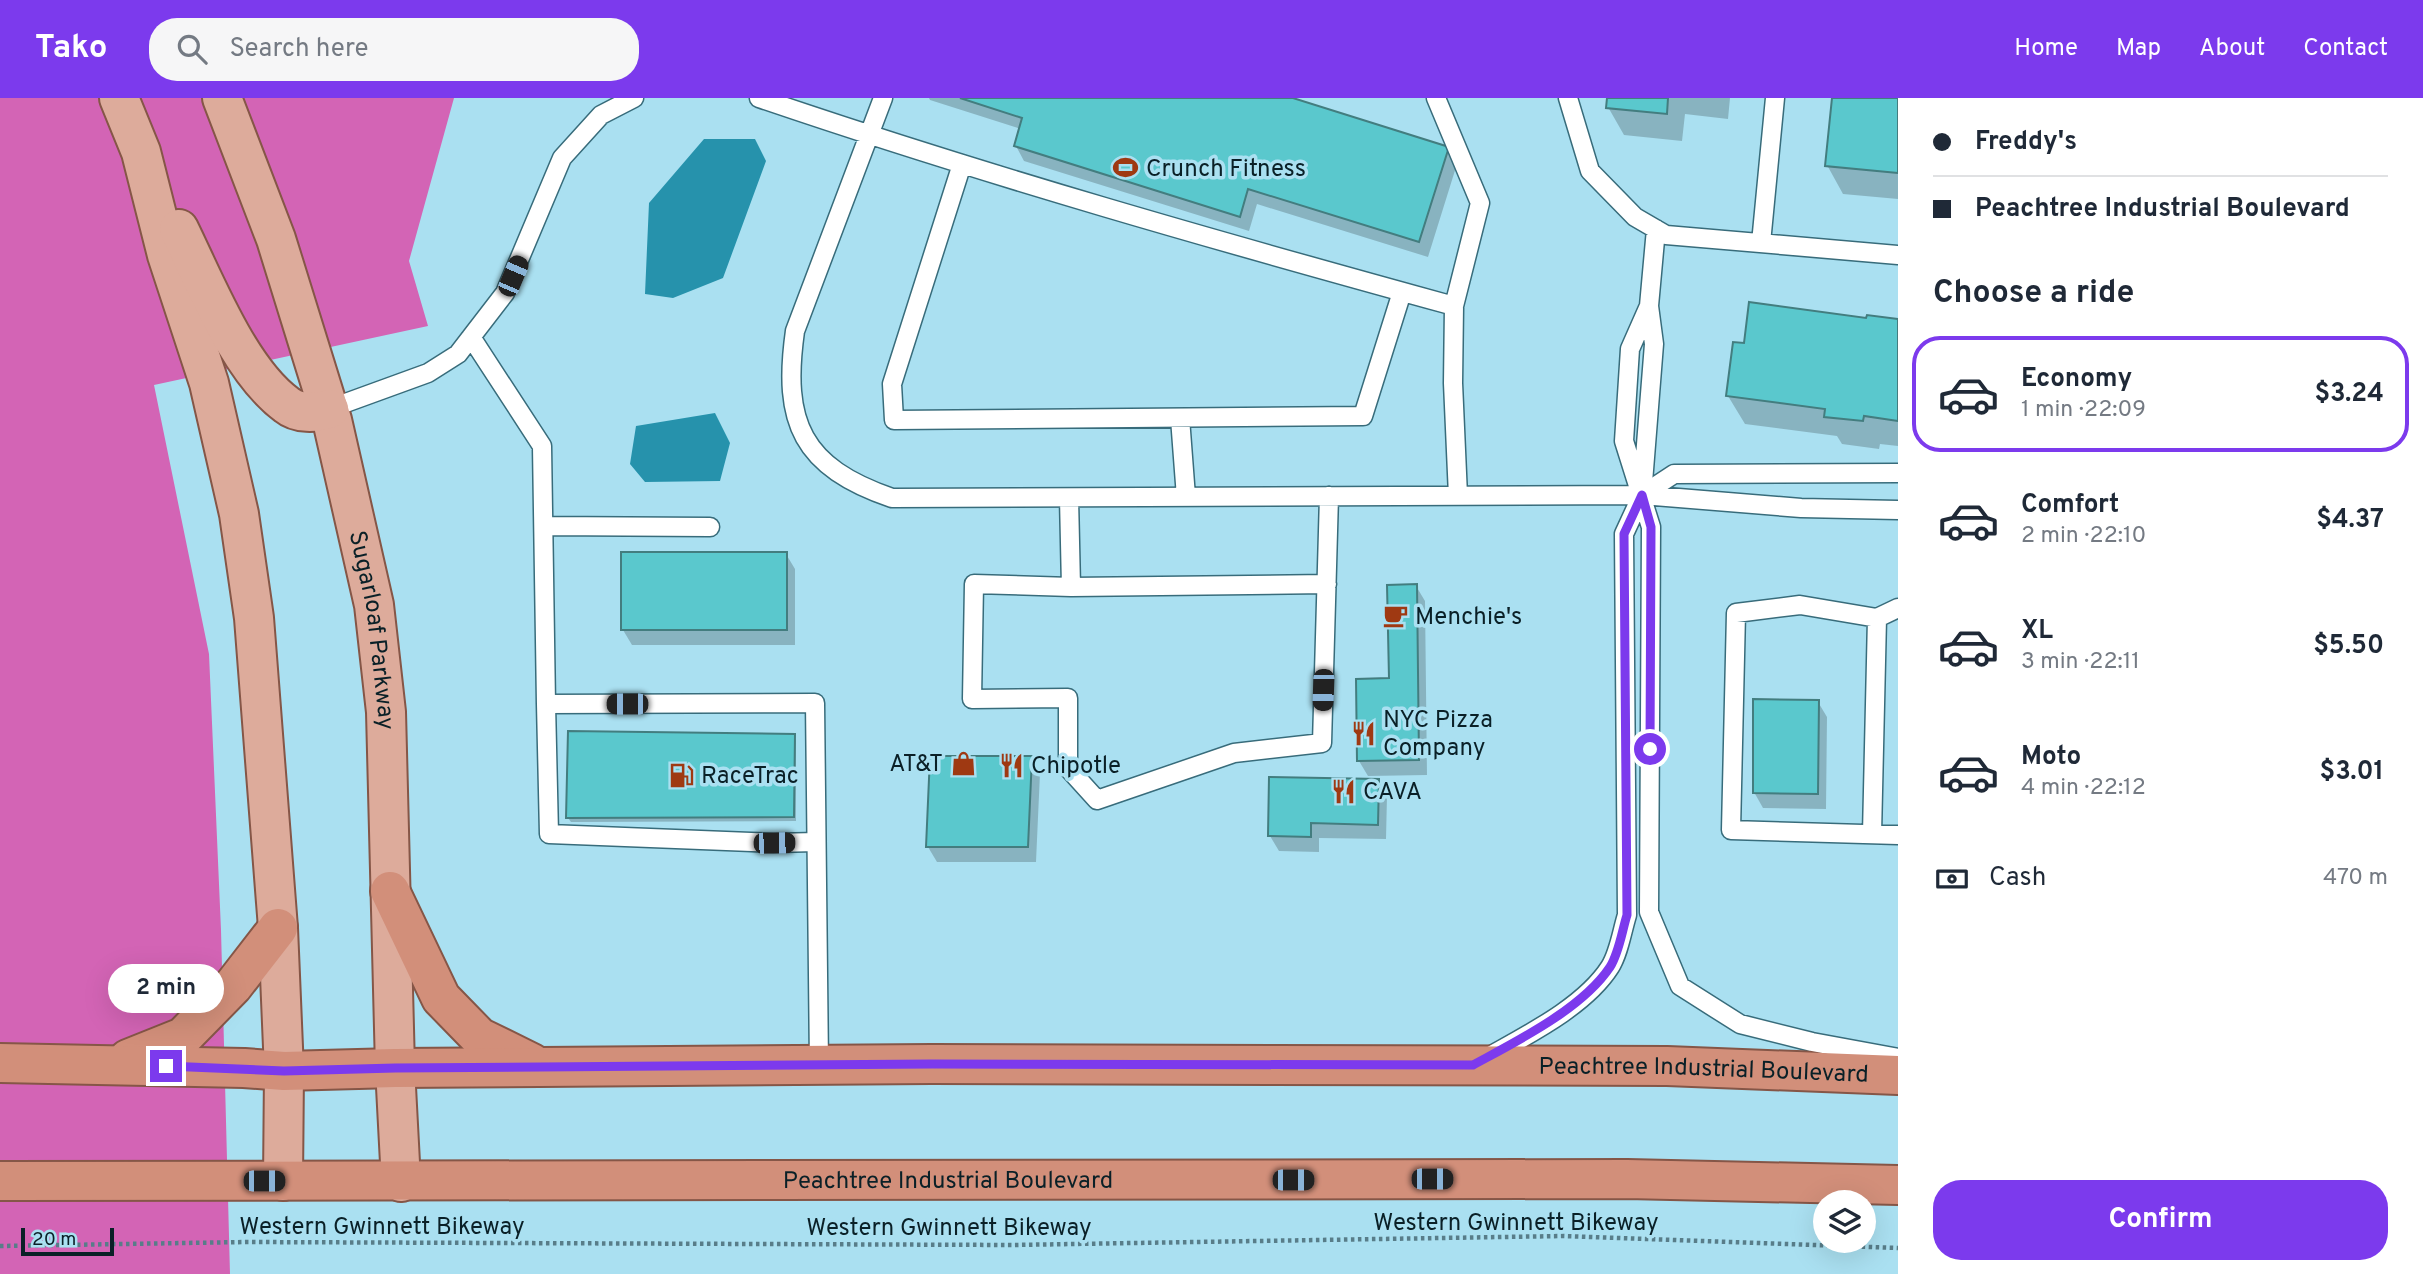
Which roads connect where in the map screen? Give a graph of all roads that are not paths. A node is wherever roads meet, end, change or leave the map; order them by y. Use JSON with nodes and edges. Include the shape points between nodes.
{"nodes":[{"id":1,"x":119,"y":98,"type":"edge"},
{"id":2,"x":222,"y":98,"type":"edge"},
{"id":3,"x":634,"y":98,"type":"edge"},
{"id":4,"x":759,"y":98,"type":"edge"},
{"id":5,"x":883,"y":98,"type":"edge"},
{"id":6,"x":1436,"y":98,"type":"edge"},
{"id":7,"x":1568,"y":98,"type":"edge"},
{"id":8,"x":1774,"y":98,"type":"edge"},
{"id":9,"x":870,"y":136,"type":"junction"},
{"id":10,"x":141,"y":152,"type":"junction"},
{"id":11,"x":962,"y":164,"type":"junction"},
{"id":12,"x":1656,"y":229,"type":"junction"},
{"id":13,"x":1761,"y":243,"type":"junction"},
{"id":14,"x":1898,"y":256,"type":"edge"},
{"id":15,"x":1402,"y":292,"type":"junction"},
{"id":16,"x":1454,"y":306,"type":"junction"},
{"id":17,"x":471,"y":337,"type":"junction"},
{"id":18,"x":329,"y":409,"type":"junction"},
{"id":19,"x":1180,"y":418,"type":"junction"},
{"id":20,"x":1898,"y":473,"type":"edge"},
{"id":21,"x":1642,"y":495,"type":"junction"},
{"id":22,"x":1329,"y":496,"type":"junction"},
{"id":23,"x":1458,"y":496,"type":"junction"},
{"id":24,"x":1186,"y":497,"type":"junction"},
{"id":25,"x":1069,"y":498,"type":"junction"},
{"id":26,"x":1898,"y":510,"type":"edge"},
{"id":27,"x":544,"y":526,"type":"junction"},
{"id":28,"x":710,"y":527,"type":"dead end"},
{"id":29,"x":1327,"y":584,"type":"junction"},
{"id":30,"x":1071,"y":587,"type":"junction"},
{"id":31,"x":1898,"y":608,"type":"edge"},
{"id":32,"x":1877,"y":618,"type":"junction"},
{"id":33,"x":546,"y":704,"type":"junction"},
{"id":34,"x":1872,"y":834,"type":"junction"},
{"id":35,"x":1898,"y":835,"type":"edge"},
{"id":36,"x":816,"y":842,"type":"junction"},
{"id":37,"x":390,"y":891,"type":"junction"},
{"id":38,"x":278,"y":928,"type":"junction"},
{"id":39,"x":1898,"y":1058,"type":"edge"},
{"id":40,"x":0,"y":1063,"type":"edge"},
{"id":41,"x":115,"y":1065,"type":"junction"},
{"id":42,"x":818,"y":1065,"type":"junction"},
{"id":43,"x":1473,"y":1065,"type":"junction"},
{"id":44,"x":541,"y":1067,"type":"junction"},
{"id":45,"x":395,"y":1068,"type":"junction"},
{"id":46,"x":284,"y":1071,"type":"junction"},
{"id":47,"x":1898,"y":1075,"type":"edge"},
{"id":48,"x":0,"y":1181,"type":"edge"},
{"id":49,"x":282,"y":1181,"type":"junction"},
{"id":50,"x":401,"y":1182,"type":"junction"},
{"id":51,"x":1898,"y":1185,"type":"edge"}],
"edges":[{"from":1,"to":10,"type":"main road"},
{"from":2,"to":18,"type":"main road","name":"Sugarloaf Parkway","via":[[276,239]]},
{"from":3,"to":17,"type":"lane","via":[[601,115],[562,158],[505,293]]},
{"from":4,"to":9,"type":"lane"},
{"from":5,"to":9,"type":"lane"},
{"from":6,"to":16,"type":"lane","via":[[1480,204]]},
{"from":7,"to":12,"type":"lane","via":[[1590,171],[1635,217]]},
{"from":8,"to":13,"type":"lane"},
{"from":9,"to":11,"type":"lane"},
{"from":9,"to":25,"type":"lane","via":[[795,331],[790,362],[793,408],[802,436],[829,467],[859,487],[892,498]]},
{"from":10,"to":18,"type":"main road","via":[[256,374],[288,407],[308,412]]},
{"from":10,"to":38,"type":"main road","via":[[167,255],[209,383],[239,514],[254,618]]},
{"from":11,"to":15,"type":"lane"},
{"from":11,"to":19,"type":"lane","via":[[892,384],[894,420]]},
{"from":12,"to":13,"type":"lane","via":[[1665,235]]},
{"from":12,"to":21,"type":"lane","via":[[1649,306],[1654,344]]},
{"from":13,"to":14,"type":"lane"},
{"from":15,"to":16,"type":"lane"},
{"from":15,"to":19,"type":"lane","via":[[1363,416]]},
{"from":16,"to":23,"type":"lane"},
{"from":17,"to":18,"type":"lane","via":[[458,354],[428,373]]},
{"from":17,"to":27,"type":"lane","via":[[542,446]]},
{"from":18,"to":37,"type":"main road","name":"Sugarloaf Parkway","via":[[374,605],[386,712]]},
{"from":19,"to":24,"type":"lane"},
{"from":20,"to":21,"type":"lane","via":[[1674,474]]},
{"from":21,"to":23,"type":"lane"},
{"from":21,"to":26,"type":"lane","via":[[1801,508]]},
{"from":21,"to":39,"type":"lane","via":[[1651,527],[1649,912],[1680,986],[1740,1024]]},
{"from":21,"to":43,"type":"lane","via":[[1624,534],[1627,915],[1611,965],[1588,993]]},
{"from":22,"to":23,"type":"lane"},
{"from":22,"to":24,"type":"lane"},
{"from":22,"to":29,"type":"lane"},
{"from":24,"to":25,"type":"lane"},
{"from":25,"to":30,"type":"lane"},
{"from":27,"to":28,"type":"lane"},
{"from":27,"to":33,"type":"lane"},
{"from":29,"to":30,"type":"lane"},
{"from":29,"to":30,"type":"lane","via":[[1322,743],[1234,753],[1097,800],[1068,768],[1068,698],[972,699],[974,584]]},
{"from":31,"to":32,"type":"lane"},
{"from":32,"to":34,"type":"lane"},
{"from":32,"to":34,"type":"lane","via":[[1800,605],[1736,613],[1735,640],[1731,830]]},
{"from":33,"to":36,"type":"lane","via":[[549,834]]},
{"from":33,"to":36,"type":"lane","via":[[815,703]]},
{"from":34,"to":35,"type":"lane"},
{"from":36,"to":42,"type":"lane"},
{"from":37,"to":44,"type":"highway","via":[[441,998],[479,1037]]},
{"from":37,"to":45,"type":"main road","name":"Sugarloaf Parkway"},
{"from":38,"to":41,"type":"highway","via":[[233,986],[183,1037]]},
{"from":38,"to":46,"type":"main road"},
{"from":40,"to":41,"type":"highway","name":"Peachtree Industrial Boulevard"},
{"from":41,"to":46,"type":"highway","name":"Peachtree Industrial Boulevard"},
{"from":42,"to":43,"type":"highway","name":"Peachtree Industrial Boulevard"},
{"from":42,"to":44,"type":"highway","name":"Peachtree Industrial Boulevard"},
{"from":43,"to":47,"type":"highway","name":"Peachtree Industrial Boulevard","via":[[1667,1066]]},
{"from":44,"to":45,"type":"highway","name":"Peachtree Industrial Boulevard"},
{"from":45,"to":46,"type":"highway","name":"Peachtree Industrial Boulevard"},
{"from":45,"to":50,"type":"main road","name":"Sugarloaf Parkway"},
{"from":46,"to":49,"type":"main road"},
{"from":48,"to":49,"type":"highway","name":"Peachtree Industrial Boulevard"},
{"from":49,"to":50,"type":"highway","name":"Peachtree Industrial Boulevard"},
{"from":50,"to":51,"type":"highway","name":"Peachtree Industrial Boulevard","via":[[1627,1179]]}]}
